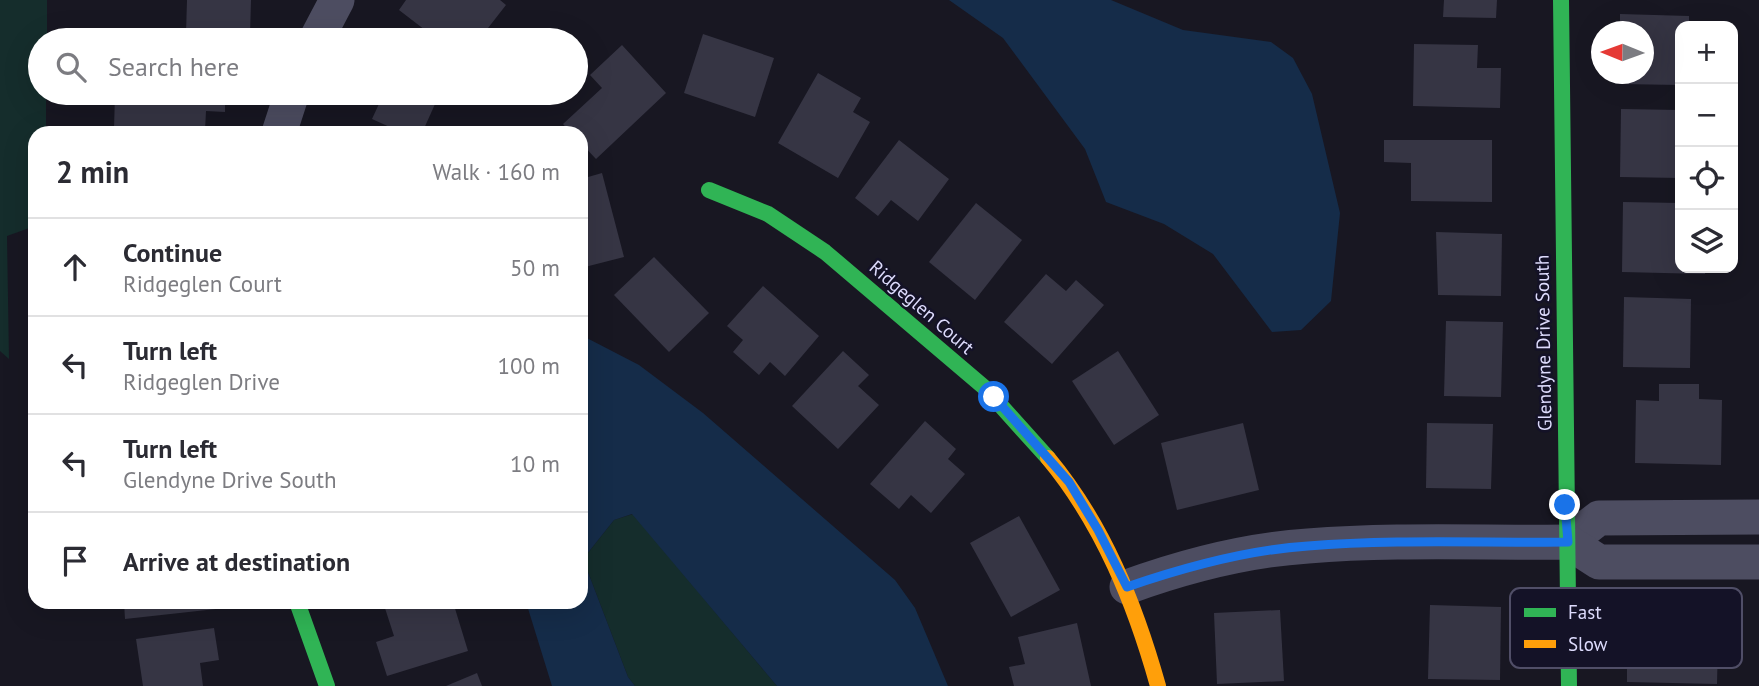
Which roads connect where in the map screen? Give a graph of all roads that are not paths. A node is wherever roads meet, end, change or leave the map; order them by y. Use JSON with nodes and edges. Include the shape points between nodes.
{"nodes":[{"id":1,"x":337,"y":0,"type":"edge"},
{"id":2,"x":1561,"y":0,"type":"edge"},
{"id":3,"x":322,"y":28,"type":"edge"},
{"id":4,"x":288,"y":105,"type":"edge"},
{"id":5,"x":281,"y":126,"type":"edge"},
{"id":6,"x":709,"y":190,"type":"dead end"},
{"id":7,"x":1759,"y":517,"type":"edge"},
{"id":8,"x":1568,"y":542,"type":"junction"},
{"id":9,"x":1759,"y":562,"type":"edge"},
{"id":10,"x":1127,"y":587,"type":"junction"},
{"id":11,"x":1568,"y":588,"type":"edge"},
{"id":12,"x":300,"y":609,"type":"edge"},
{"id":13,"x":1569,"y":668,"type":"edge"},
{"id":14,"x":327,"y":686,"type":"edge"},
{"id":15,"x":1158,"y":686,"type":"edge"},
{"id":16,"x":1569,"y":686,"type":"edge"}],
"edges":[{"from":1,"to":3,"type":"street"},
{"from":2,"to":8,"type":"street","name":"Glendyne Drive South"},
{"from":4,"to":5,"type":"street"},
{"from":6,"to":10,"type":"street","name":"Ridgeglen Court","via":[[767,214],[836,260],[994,397],[1069,482]]},
{"from":7,"to":8,"type":"street","via":[[1599,518]]},
{"from":8,"to":9,"type":"street","via":[[1600,562]]},
{"from":8,"to":10,"type":"street","via":[[1308,546],[1177,570]]},
{"from":8,"to":11,"type":"street","name":"Glendyne Drive South"},
{"from":10,"to":15,"type":"street","name":"Ridgeglen Court"},
{"from":12,"to":14,"type":"street"},
{"from":13,"to":16,"type":"street","name":"Glendyne Drive South"}]}
